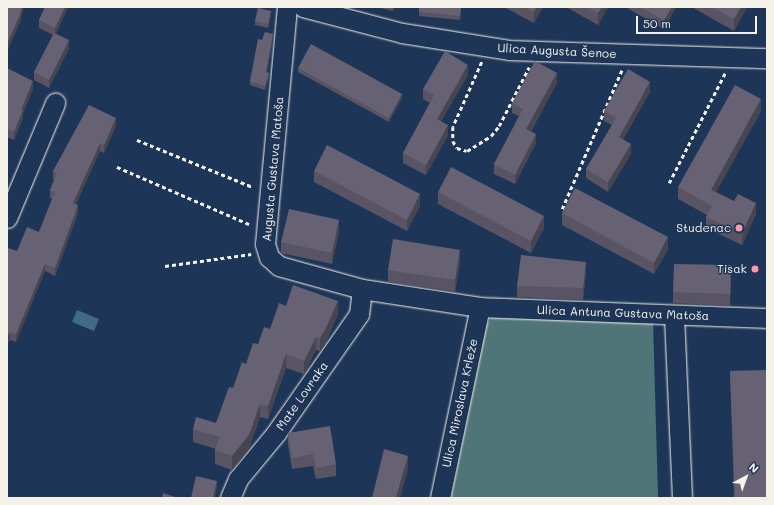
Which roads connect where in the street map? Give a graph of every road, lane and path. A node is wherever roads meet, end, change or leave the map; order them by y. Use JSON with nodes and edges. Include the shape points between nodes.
{"nodes":[{"id":1,"x":287,"y":7,"type":"edge"},
{"id":2,"x":303,"y":7,"type":"edge"},
{"id":3,"x":489,"y":47,"type":"junction"},
{"id":4,"x":537,"y":51,"type":"junction"},
{"id":5,"x":629,"y":55,"type":"junction"},
{"id":6,"x":732,"y":58,"type":"junction"},
{"id":7,"x":767,"y":58,"type":"edge"},
{"id":8,"x":55,"y":103,"type":"dead end"},
{"id":9,"x":137,"y":140,"type":"dead end"},
{"id":10,"x":117,"y":167,"type":"dead end"},
{"id":11,"x":670,"y":183,"type":"dead end"},
{"id":12,"x":270,"y":194,"type":"junction"},
{"id":13,"x":562,"y":208,"type":"dead end"},
{"id":14,"x":7,"y":218,"type":"edge"},
{"id":15,"x":266,"y":231,"type":"junction"},
{"id":16,"x":267,"y":252,"type":"junction"},
{"id":17,"x":164,"y":266,"type":"dead end"},
{"id":18,"x":362,"y":289,"type":"junction"},
{"id":19,"x":480,"y":307,"type":"junction"},
{"id":20,"x":674,"y":315,"type":"junction"},
{"id":21,"x":767,"y":318,"type":"edge"},
{"id":22,"x":230,"y":498,"type":"edge"},
{"id":23,"x":440,"y":498,"type":"edge"},
{"id":24,"x":682,"y":498,"type":"edge"}],
"edges":[{"from":1,"to":12,"type":"street","name":"Augusta Gustava Matoša"},
{"from":2,"to":3,"type":"street","name":"Ulica Augusta Šenoe","via":[[402,33]]},
{"from":3,"to":4,"type":"street","name":"Ulica Augusta Šenoe"},
{"from":3,"to":4,"type":"path","via":[[453,127],[453,142],[457,148],[467,151],[491,136],[499,126]]},
{"from":4,"to":5,"type":"street","name":"Ulica Augusta Šenoe"},
{"from":5,"to":6,"type":"street","name":"Ulica Augusta Šenoe"},
{"from":5,"to":13,"type":"path"},
{"from":6,"to":7,"type":"street","name":"Ulica Augusta Šenoe"},
{"from":6,"to":11,"type":"path"},
{"from":8,"to":14,"type":"street"},
{"from":9,"to":12,"type":"path"},
{"from":10,"to":15,"type":"path"},
{"from":12,"to":15,"type":"street","name":"Augusta Gustava Matoša"},
{"from":15,"to":16,"type":"street","name":"Augusta Gustava Matoša"},
{"from":16,"to":17,"type":"path"},
{"from":16,"to":18,"type":"street","name":"Augusta Gustava Matoša","via":[[279,266]]},
{"from":18,"to":19,"type":"street","name":"Augusta Gustava Matoša"},
{"from":18,"to":22,"type":"street","name":"Mate Lovraka","via":[[359,314],[276,433],[238,479]]},
{"from":19,"to":20,"type":"street","name":"Ulica Antuna Gustava Matoša"},
{"from":19,"to":23,"type":"street","name":"Ulica Miroslava Krleže"},
{"from":20,"to":21,"type":"street","name":"Ulica Antuna Gustava Matoša"},
{"from":20,"to":24,"type":"street"}]}
